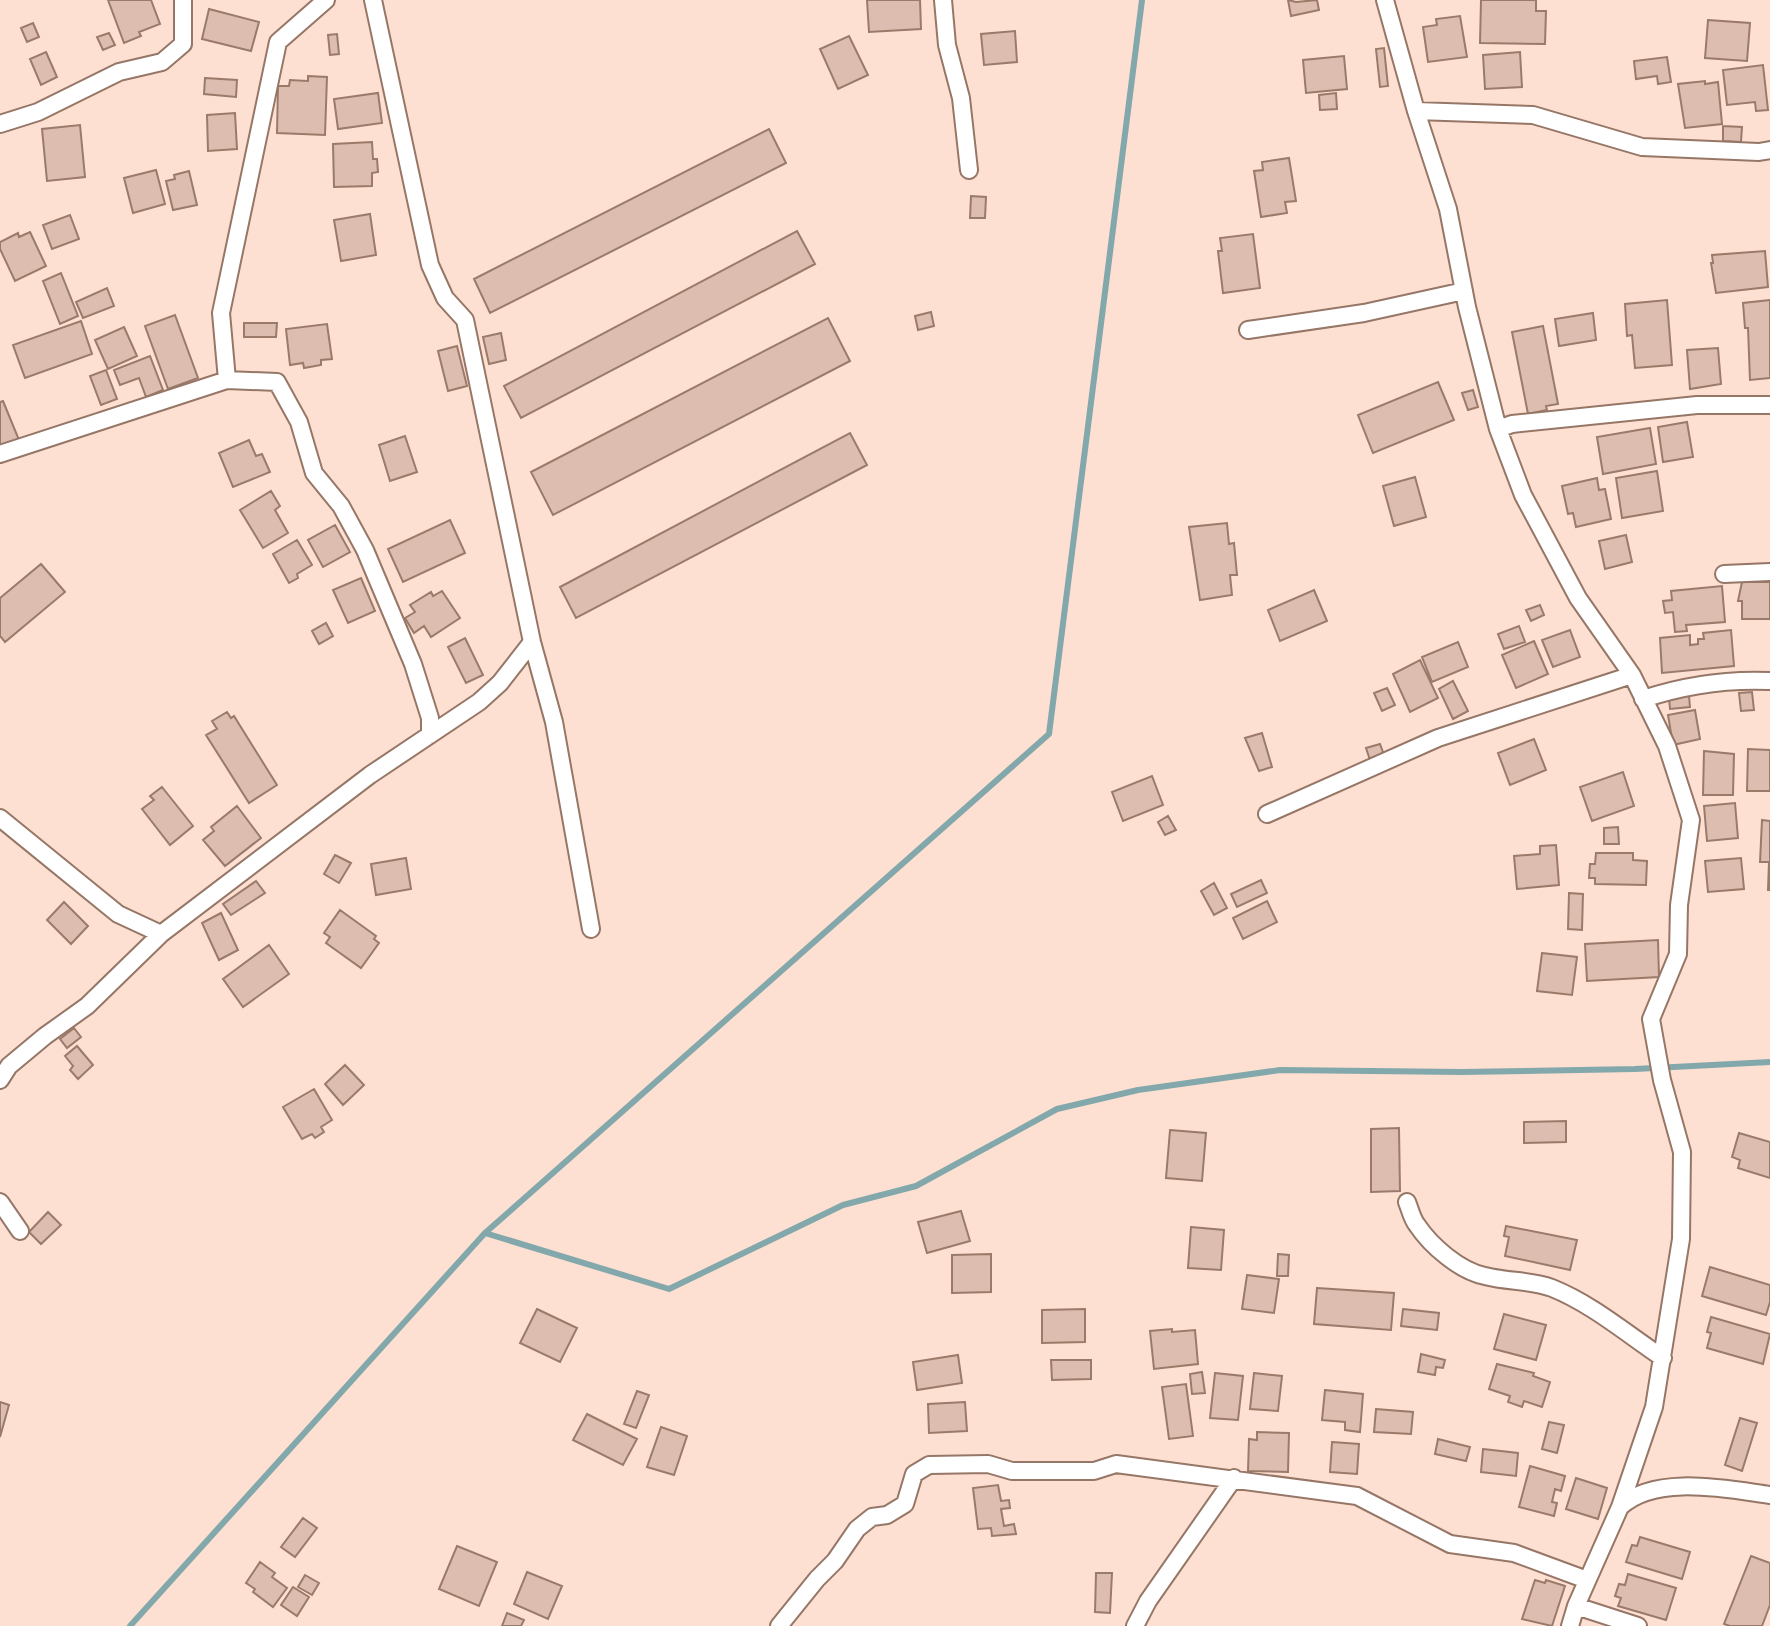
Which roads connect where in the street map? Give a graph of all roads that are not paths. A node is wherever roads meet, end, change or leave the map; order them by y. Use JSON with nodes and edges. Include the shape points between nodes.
{"nodes":[{"id":1,"x":183,"y":0,"type":"edge"},
{"id":2,"x":326,"y":0,"type":"edge"},
{"id":3,"x":373,"y":0,"type":"edge"},
{"id":4,"x":943,"y":0,"type":"edge"},
{"id":5,"x":1385,"y":0,"type":"edge"},
{"id":6,"x":1416,"y":111,"type":"junction"},
{"id":7,"x":0,"y":124,"type":"edge"},
{"id":8,"x":1770,"y":150,"type":"edge"},
{"id":9,"x":969,"y":170,"type":"dead end"},
{"id":10,"x":1464,"y":291,"type":"junction"},
{"id":11,"x":1248,"y":330,"type":"dead end"},
{"id":12,"x":227,"y":380,"type":"junction"},
{"id":13,"x":1770,"y":405,"type":"edge"},
{"id":14,"x":1498,"y":429,"type":"junction"},
{"id":15,"x":0,"y":454,"type":"edge"},
{"id":16,"x":1770,"y":572,"type":"edge"},
{"id":17,"x":1724,"y":574,"type":"dead end"},
{"id":18,"x":532,"y":642,"type":"junction"},
{"id":19,"x":1632,"y":675,"type":"junction"},
{"id":20,"x":1770,"y":681,"type":"edge"},
{"id":21,"x":1643,"y":699,"type":"junction"},
{"id":22,"x":430,"y":735,"type":"junction"},
{"id":23,"x":1267,"y":814,"type":"dead end"},
{"id":24,"x":0,"y":818,"type":"edge"},
{"id":25,"x":591,"y":929,"type":"dead end"},
{"id":26,"x":161,"y":934,"type":"junction"},
{"id":27,"x":0,"y":1080,"type":"edge"},
{"id":28,"x":0,"y":1202,"type":"edge"},
{"id":29,"x":1407,"y":1202,"type":"dead end"},
{"id":30,"x":20,"y":1231,"type":"dead end"},
{"id":31,"x":1663,"y":1358,"type":"junction"},
{"id":32,"x":1234,"y":1478,"type":"junction"},
{"id":33,"x":1770,"y":1495,"type":"edge"},
{"id":34,"x":1620,"y":1507,"type":"junction"},
{"id":35,"x":1587,"y":1580,"type":"junction"},
{"id":36,"x":1576,"y":1606,"type":"junction"},
{"id":37,"x":779,"y":1626,"type":"edge"},
{"id":38,"x":1135,"y":1626,"type":"edge"},
{"id":39,"x":1570,"y":1626,"type":"edge"},
{"id":40,"x":1638,"y":1626,"type":"edge"}],
"edges":[{"from":1,"to":7,"type":"street","via":[[183,44],[162,62],[119,72],[38,112]]},
{"from":2,"to":12,"type":"street","via":[[278,42],[221,313]]},
{"from":3,"to":18,"type":"street","via":[[430,265],[445,298],[465,320]]},
{"from":4,"to":9,"type":"street"},
{"from":5,"to":6,"type":"street"},
{"from":6,"to":8,"type":"street","via":[[1533,115],[1642,147]]},
{"from":6,"to":10,"type":"street","via":[[1448,209]]},
{"from":10,"to":11,"type":"street"},
{"from":10,"to":14,"type":"street"},
{"from":12,"to":15,"type":"street"},
{"from":12,"to":22,"type":"street","via":[[277,382],[299,422],[314,473],[341,506],[365,550],[413,664]]},
{"from":13,"to":14,"type":"street","via":[[1697,405]]},
{"from":14,"to":19,"type":"street","via":[[1523,495],[1578,598]]},
{"from":16,"to":17,"type":"street"},
{"from":18,"to":22,"type":"street","via":[[500,683]]},
{"from":18,"to":25,"type":"street","via":[[554,722]]},
{"from":19,"to":21,"type":"street"},
{"from":19,"to":23,"type":"street","via":[[1438,738]]},
{"from":20,"to":21,"type":"street","via":[[1676,688]]},
{"from":21,"to":31,"type":"street","via":[[1667,746],[1691,820],[1678,954],[1651,1019],[1682,1152],[1681,1239]]},
{"from":22,"to":26,"type":"street"},
{"from":24,"to":26,"type":"street","via":[[118,914]]},
{"from":26,"to":27,"type":"street","via":[[87,1006],[9,1066]]},
{"from":28,"to":30,"type":"street"},
{"from":29,"to":31,"type":"street","via":[[1416,1224],[1449,1258],[1485,1276],[1550,1287],[1576,1299]]},
{"from":31,"to":34,"type":"street","via":[[1654,1407]]},
{"from":32,"to":35,"type":"street","via":[[1357,1496],[1450,1544],[1514,1553]]},
{"from":32,"to":37,"type":"street","via":[[1116,1464],[1094,1471],[929,1465],[914,1474],[905,1504],[857,1529]]},
{"from":32,"to":38,"type":"street"},
{"from":33,"to":34,"type":"street","via":[[1691,1486],[1630,1497]]},
{"from":34,"to":35,"type":"street"},
{"from":35,"to":36,"type":"street"},
{"from":36,"to":39,"type":"street"},
{"from":36,"to":40,"type":"street"}]}
